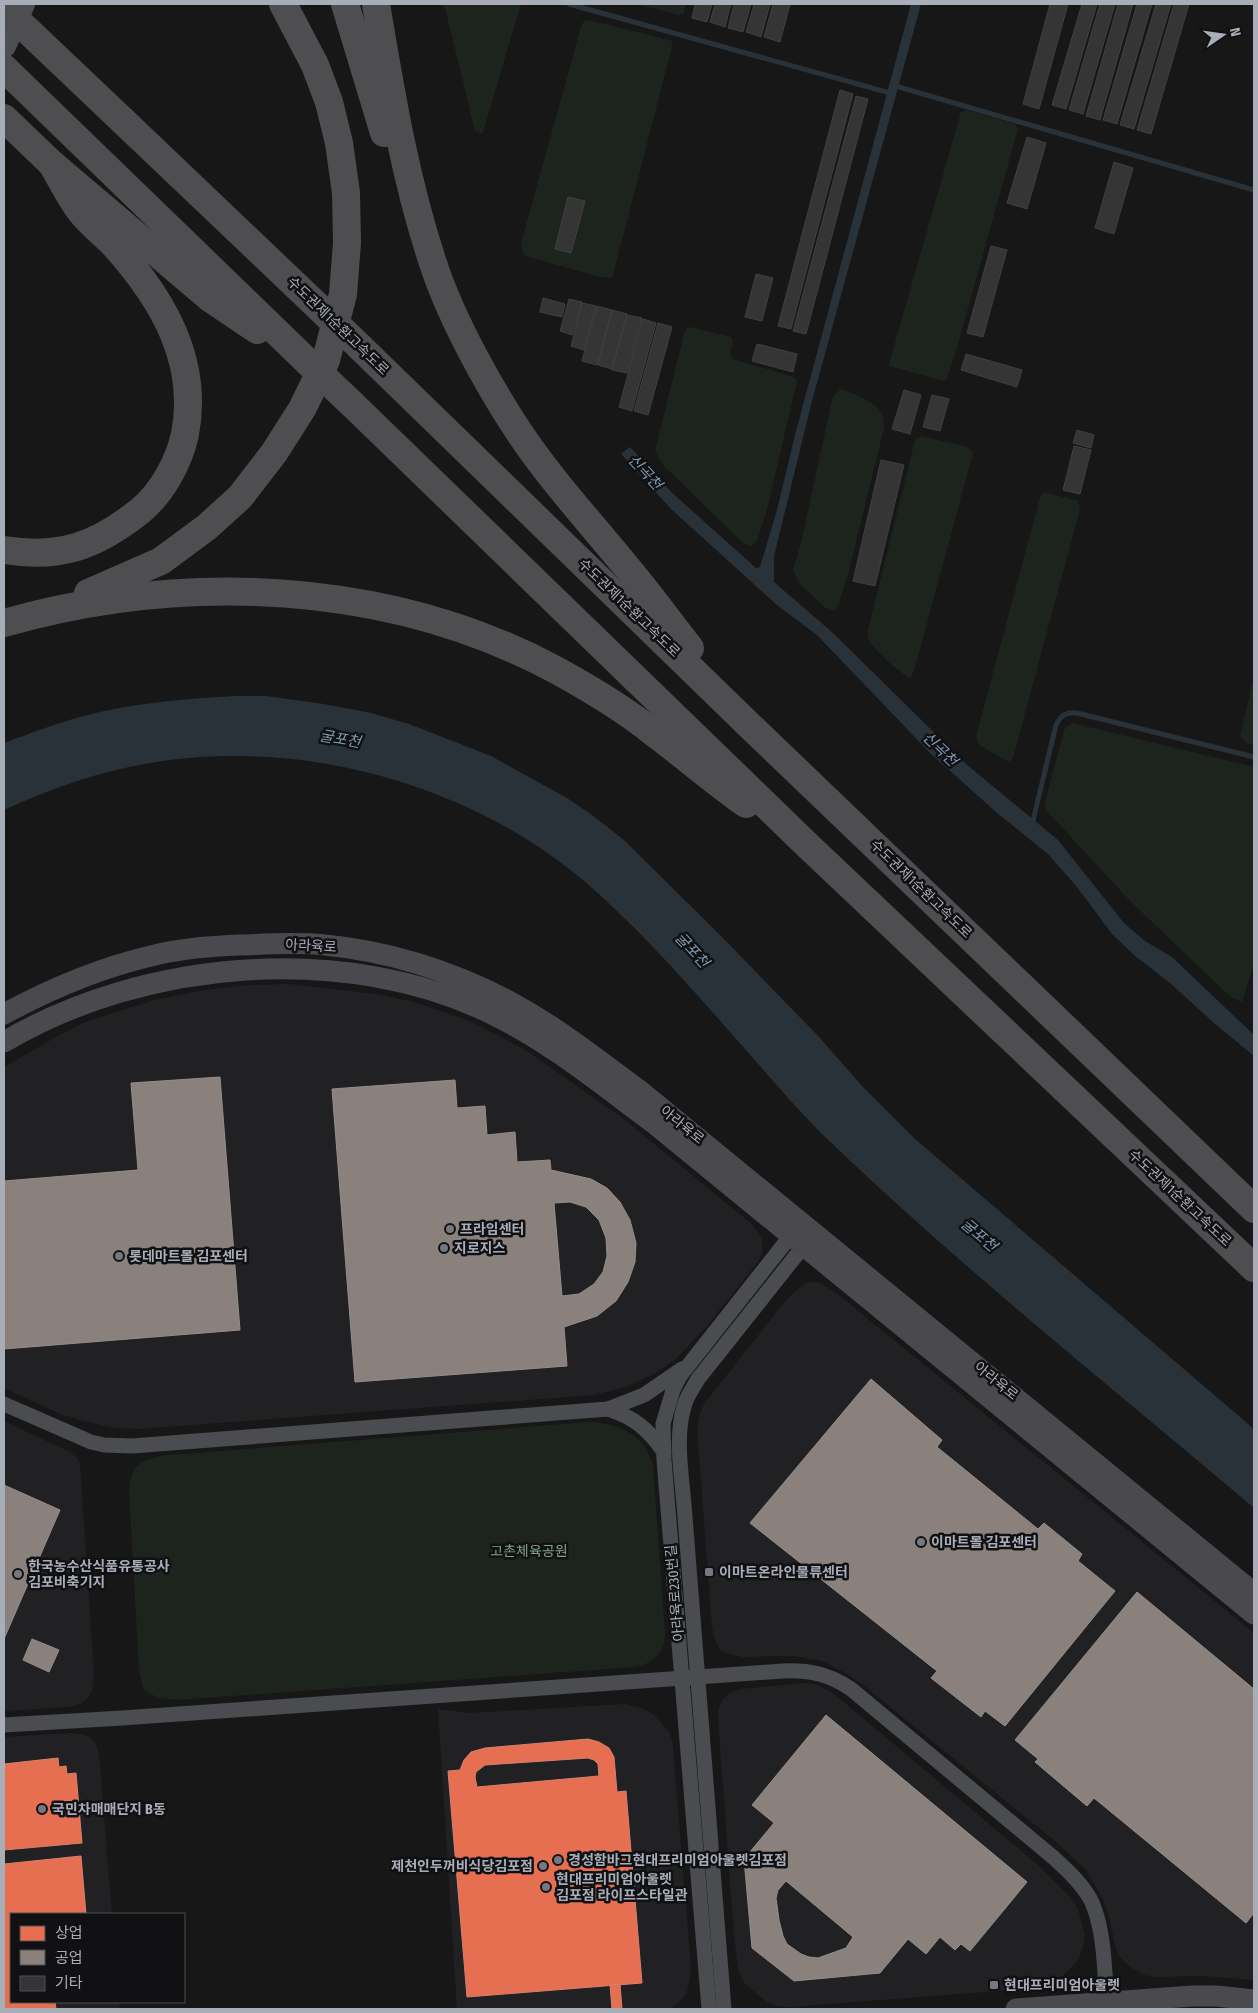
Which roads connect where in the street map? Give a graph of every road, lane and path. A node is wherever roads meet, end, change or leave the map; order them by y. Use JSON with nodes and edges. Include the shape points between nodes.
{"nodes":[{"id":1,"x":23,"y":4,"type":"edge"},
{"id":2,"x":283,"y":4,"type":"edge"},
{"id":3,"x":344,"y":4,"type":"edge"},
{"id":4,"x":376,"y":4,"type":"edge"},
{"id":5,"x":4,"y":8,"type":"edge"},
{"id":6,"x":4,"y":46,"type":"edge"},
{"id":7,"x":4,"y":68,"type":"edge"},
{"id":8,"x":4,"y":118,"type":"edge"},
{"id":9,"x":85,"y":204,"type":"junction"},
{"id":10,"x":436,"y":272,"type":"junction"},
{"id":11,"x":316,"y":370,"type":"junction"},
{"id":12,"x":4,"y":550,"type":"edge"},
{"id":13,"x":15,"y":620,"type":"edge"},
{"id":14,"x":750,"y":726,"type":"junction"},
{"id":15,"x":804,"y":842,"type":"junction"},
{"id":16,"x":4,"y":1014,"type":"edge"},
{"id":17,"x":4,"y":1042,"type":"edge"},
{"id":18,"x":1254,"y":1209,"type":"edge"},
{"id":19,"x":803,"y":1234,"type":"junction"},
{"id":20,"x":1254,"y":1268,"type":"edge"},
{"id":21,"x":688,"y":1364,"type":"junction"},
{"id":22,"x":4,"y":1404,"type":"edge"},
{"id":23,"x":608,"y":1409,"type":"junction"},
{"id":24,"x":664,"y":1452,"type":"junction"},
{"id":25,"x":1254,"y":1593,"type":"edge"},
{"id":26,"x":1254,"y":1614,"type":"edge"},
{"id":27,"x":698,"y":1677,"type":"junction"},
{"id":28,"x":682,"y":1678,"type":"junction"},
{"id":29,"x":4,"y":1725,"type":"edge"},
{"id":30,"x":1254,"y":2000,"type":"edge"},
{"id":31,"x":1107,"y":2006,"type":"edge"},
{"id":32,"x":709,"y":2009,"type":"edge"},
{"id":33,"x":724,"y":2009,"type":"edge"},
{"id":34,"x":1016,"y":2009,"type":"edge"}],
"edges":[{"from":1,"to":6,"type":"main road"},
{"from":2,"to":13,"type":"highway","via":[[316,65],[329,102],[346,193],[343,294],[326,360],[302,409],[274,453],[240,496],[207,528],[162,561]]},
{"from":3,"to":10,"type":"highway","via":[[399,178]]},
{"from":4,"to":10,"type":"highway","via":[[407,172]]},
{"from":5,"to":14,"type":"highway","name":"수도권제1순환고속도로","bridge":true,"via":[[331,319]]},
{"from":7,"to":11,"type":"highway","name":"수도권제1순환고속도로"},
{"from":8,"to":9,"type":"highway","via":[[52,164]]},
{"from":9,"to":11,"type":"highway","via":[[211,299]]},
{"from":9,"to":12,"type":"highway","via":[[158,300],[179,344],[189,413],[181,450],[164,483],[147,506],[117,530],[90,543],[55,553],[28,554]]},
{"from":10,"to":14,"type":"highway","via":[[492,388],[523,438],[548,474],[626,565]]},
{"from":11,"to":15,"type":"highway","name":"수도권제1순환고속도로","bridge":true},
{"from":13,"to":15,"type":"highway","via":[[129,597],[224,591],[296,594],[366,604],[434,621],[495,642],[578,683],[653,732],[721,787]]},
{"from":14,"to":18,"type":"highway","name":"수도권제1순환고속도로"},
{"from":15,"to":20,"type":"highway","name":"수도권제1순환고속도로"},
{"from":16,"to":19,"type":"street","name":"아라육로","via":[[36,996],[98,971],[157,954],[192,949],[264,944],[324,945],[408,962],[459,978],[505,999],[554,1029],[640,1090]]},
{"from":17,"to":19,"type":"street","name":"아라육로","via":[[108,995],[172,980],[288,968],[343,971],[407,984],[493,1015],[556,1052]]},
{"from":19,"to":21,"type":"street","name":"아라육로230번길"},
{"from":19,"to":25,"type":"street","name":"아라육로"},
{"from":19,"to":26,"type":"street","name":"아라육로"},
{"from":19,"to":27,"type":"street","name":"아라육로230번길","via":[[698,1379],[682,1412],[680,1438]]},
{"from":21,"to":23,"type":"street","via":[[644,1395]]},
{"from":21,"to":24,"type":"street","name":"아라육로230번길","via":[[667,1406],[663,1424]]},
{"from":22,"to":23,"type":"street","via":[[74,1436],[104,1445],[154,1445]]},
{"from":23,"to":24,"type":"street","via":[[643,1426]]},
{"from":24,"to":28,"type":"street","name":"아라육로230번길"},
{"from":27,"to":28,"type":"street"},
{"from":27,"to":31,"type":"street","via":[[814,1671],[851,1689],[1080,1883],[1096,1913]]},
{"from":27,"to":33,"type":"street","name":"아라육로230번길"},
{"from":28,"to":29,"type":"street"},
{"from":28,"to":32,"type":"street","name":"아라육로230번길"},
{"from":30,"to":31,"type":"street","via":[[1216,1996]]},
{"from":31,"to":34,"type":"street"}]}
